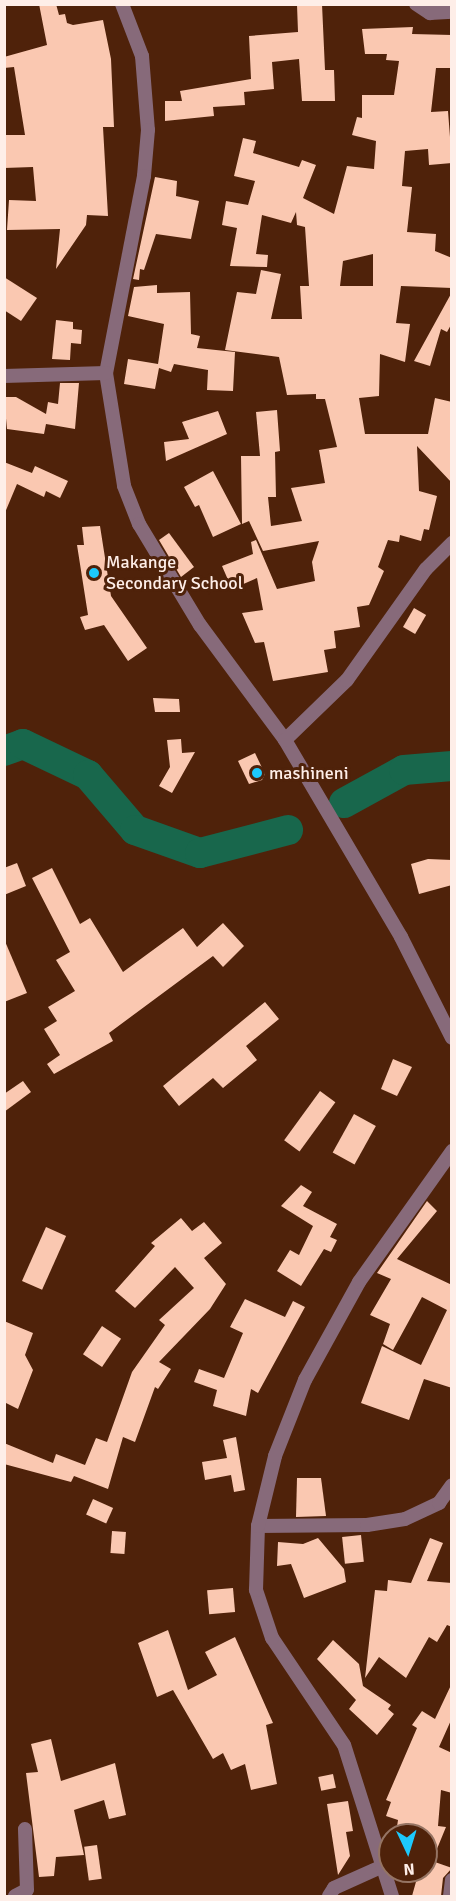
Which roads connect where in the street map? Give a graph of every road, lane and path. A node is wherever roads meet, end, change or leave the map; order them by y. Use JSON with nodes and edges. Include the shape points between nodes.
{"nodes":[{"id":1,"x":122,"y":4,"type":"edge"},
{"id":2,"x":416,"y":4,"type":"edge"},
{"id":3,"x":452,"y":12,"type":"edge"},
{"id":4,"x":106,"y":373,"type":"junction"},
{"id":5,"x":4,"y":376,"type":"edge"},
{"id":6,"x":452,"y":543,"type":"edge"},
{"id":7,"x":285,"y":740,"type":"junction"},
{"id":8,"x":452,"y":1038,"type":"edge"},
{"id":9,"x":452,"y":1151,"type":"edge"},
{"id":10,"x":452,"y":1485,"type":"edge"},
{"id":11,"x":258,"y":1526,"type":"junction"},
{"id":12,"x":25,"y":1829,"type":"dead end"},
{"id":13,"x":378,"y":1858,"type":"edge"},
{"id":14,"x":378,"y":1869,"type":"edge"},
{"id":15,"x":452,"y":1880,"type":"edge"},
{"id":16,"x":15,"y":1896,"type":"edge"},
{"id":17,"x":329,"y":1896,"type":"edge"},
{"id":18,"x":450,"y":1896,"type":"edge"}],
"edges":[{"from":1,"to":4,"type":"street","via":[[142,56],[148,130],[144,176]]},
{"from":2,"to":3,"type":"street","via":[[430,13]]},
{"from":4,"to":5,"type":"street"},
{"from":4,"to":7,"type":"street","via":[[115,448],[139,524],[200,625]]},
{"from":6,"to":7,"type":"street","via":[[426,569],[329,701]]},
{"from":7,"to":8,"type":"street","via":[[401,937]]},
{"from":9,"to":11,"type":"street","via":[[358,1282],[305,1380],[275,1456]]},
{"from":10,"to":11,"type":"street","via":[[439,1503],[405,1519],[367,1525]]},
{"from":11,"to":13,"type":"street","via":[[256,1590],[272,1638],[344,1745]]},
{"from":12,"to":16,"type":"street","via":[[27,1890]]},
{"from":14,"to":17,"type":"street","via":[[334,1888]]},
{"from":15,"to":18,"type":"street"}]}
